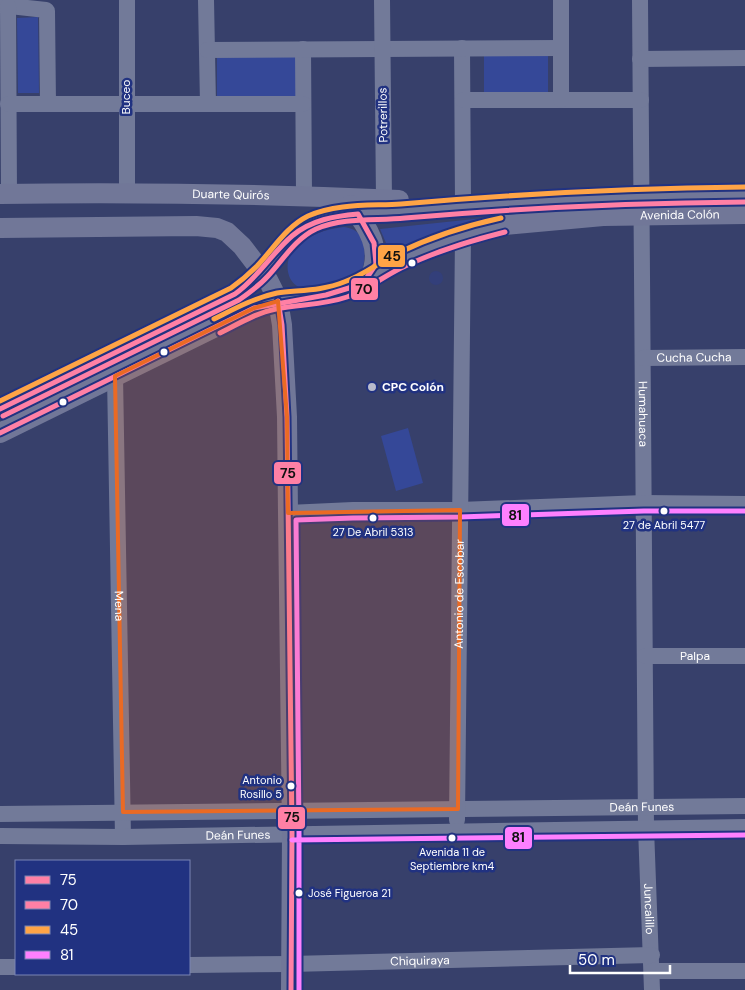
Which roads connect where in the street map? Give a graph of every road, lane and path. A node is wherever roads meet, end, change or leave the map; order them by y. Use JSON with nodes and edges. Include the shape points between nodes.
{"nodes":[{"id":1,"x":123,"y":0,"type":"edge"},
{"id":2,"x":206,"y":0,"type":"edge"},
{"id":3,"x":382,"y":0,"type":"edge"},
{"id":4,"x":562,"y":0,"type":"edge"},
{"id":5,"x":640,"y":0,"type":"edge"},
{"id":6,"x":4,"y":6,"type":"edge"},
{"id":7,"x":462,"y":48,"type":"junction"},
{"id":8,"x":561,"y":48,"type":"junction"},
{"id":9,"x":303,"y":49,"type":"junction"},
{"id":10,"x":382,"y":49,"type":"junction"},
{"id":11,"x":207,"y":50,"type":"junction"},
{"id":12,"x":640,"y":58,"type":"junction"},
{"id":13,"x":745,"y":58,"type":"edge"},
{"id":14,"x":462,"y":100,"type":"junction"},
{"id":15,"x":561,"y":100,"type":"junction"},
{"id":16,"x":641,"y":100,"type":"junction"},
{"id":17,"x":8,"y":104,"type":"junction"},
{"id":18,"x":48,"y":104,"type":"junction"},
{"id":19,"x":126,"y":104,"type":"junction"},
{"id":20,"x":208,"y":104,"type":"junction"},
{"id":21,"x":303,"y":104,"type":"junction"},
{"id":22,"x":127,"y":193,"type":"junction"},
{"id":23,"x":4,"y":194,"type":"edge"},
{"id":24,"x":642,"y":194,"type":"junction"},
{"id":25,"x":745,"y":194,"type":"edge"},
{"id":26,"x":304,"y":196,"type":"junction"},
{"id":27,"x":343,"y":198,"type":"junction"},
{"id":28,"x":384,"y":200,"type":"junction"},
{"id":29,"x":463,"y":205,"type":"junction"},
{"id":30,"x":358,"y":214,"type":"junction"},
{"id":31,"x":745,"y":214,"type":"edge"},
{"id":32,"x":642,"y":215,"type":"junction"},
{"id":33,"x":0,"y":228,"type":"edge"},
{"id":34,"x":462,"y":235,"type":"junction"},
{"id":35,"x":262,"y":272,"type":"junction"},
{"id":36,"x":370,"y":277,"type":"junction"},
{"id":37,"x":278,"y":301,"type":"junction"},
{"id":38,"x":745,"y":356,"type":"edge"},
{"id":39,"x":643,"y":358,"type":"junction"},
{"id":40,"x":115,"y":376,"type":"junction"},
{"id":41,"x":0,"y":409,"type":"edge"},
{"id":42,"x":0,"y":433,"type":"edge"},
{"id":43,"x":644,"y":504,"type":"junction"},
{"id":44,"x":745,"y":504,"type":"edge"},
{"id":45,"x":460,"y":510,"type":"junction"},
{"id":46,"x":288,"y":512,"type":"junction"},
{"id":47,"x":645,"y":656,"type":"junction"},
{"id":48,"x":745,"y":656,"type":"edge"},
{"id":49,"x":745,"y":806,"type":"edge"},
{"id":50,"x":646,"y":807,"type":"junction"},
{"id":51,"x":458,"y":809,"type":"junction"},
{"id":52,"x":292,"y":810,"type":"junction"},
{"id":53,"x":123,"y":812,"type":"junction"},
{"id":54,"x":0,"y":814,"type":"edge"},
{"id":55,"x":745,"y":827,"type":"edge"},
{"id":56,"x":646,"y":828,"type":"junction"},
{"id":57,"x":457,"y":832,"type":"junction"},
{"id":58,"x":292,"y":833,"type":"junction"},
{"id":59,"x":0,"y":836,"type":"edge"},
{"id":60,"x":123,"y":837,"type":"junction"},
{"id":61,"x":652,"y":963,"type":"junction"},
{"id":62,"x":291,"y":964,"type":"junction"},
{"id":63,"x":190,"y":965,"type":"edge"},
{"id":64,"x":0,"y":967,"type":"edge"},
{"id":65,"x":15,"y":967,"type":"edge"},
{"id":66,"x":745,"y":971,"type":"edge"},
{"id":67,"x":291,"y":990,"type":"edge"},
{"id":68,"x":652,"y":990,"type":"edge"}],
"edges":[{"from":1,"to":19,"type":"street","name":"Buceo"},
{"from":2,"to":11,"type":"street"},
{"from":3,"to":10,"type":"street","name":"Potrerillos"},
{"from":4,"to":8,"type":"street"},
{"from":5,"to":12,"type":"street","name":"Humahuaca"},
{"from":6,"to":17,"type":"street"},
{"from":6,"to":18,"type":"street","via":[[48,11]]},
{"from":7,"to":8,"type":"street"},
{"from":7,"to":10,"type":"street"},
{"from":7,"to":14,"type":"street"},
{"from":8,"to":15,"type":"street"},
{"from":9,"to":10,"type":"street"},
{"from":9,"to":11,"type":"street"},
{"from":9,"to":21,"type":"street"},
{"from":10,"to":28,"type":"street","name":"Potrerillos"},
{"from":11,"to":20,"type":"street"},
{"from":12,"to":13,"type":"street"},
{"from":12,"to":16,"type":"street","name":"Humahuaca"},
{"from":14,"to":15,"type":"street"},
{"from":14,"to":29,"type":"street"},
{"from":15,"to":16,"type":"street"},
{"from":16,"to":24,"type":"street","name":"Humahuaca"},
{"from":17,"to":18,"type":"street"},
{"from":17,"to":23,"type":"street"},
{"from":18,"to":19,"type":"street"},
{"from":19,"to":20,"type":"street"},
{"from":19,"to":22,"type":"street","name":"Buceo"},
{"from":20,"to":21,"type":"street"},
{"from":21,"to":26,"type":"street"},
{"from":22,"to":23,"type":"main road","name":"Duarte Quirós"},
{"from":22,"to":26,"type":"main road","name":"Duarte Quirós"},
{"from":24,"to":25,"type":"main road","name":"Avenida Colón"},
{"from":24,"to":29,"type":"main road","name":"Avenida Colón"},
{"from":24,"to":32,"type":"street","name":"Humahuaca"},
{"from":26,"to":27,"type":"main road","name":"Duarte Quirós"},
{"from":27,"to":28,"type":"main road","name":"Duarte Quirós"},
{"from":27,"to":30,"type":"main road"},
{"from":28,"to":29,"type":"main road","name":"Duarte Quirós"},
{"from":28,"to":30,"type":"street"},
{"from":29,"to":30,"type":"main road","name":"Avenida Colón"},
{"from":30,"to":35,"type":"main road","name":"Avenida Colón","via":[[324,218],[306,226],[284,244]]},
{"from":30,"to":36,"type":"main road","via":[[374,246],[375,265]]},
{"from":31,"to":32,"type":"main road","name":"Avenida Colón"},
{"from":32,"to":34,"type":"main road","name":"Avenida Colón","via":[[522,222]]},
{"from":32,"to":39,"type":"street","name":"Humahuaca"},
{"from":33,"to":35,"type":"main road","via":[[207,227],[227,232]]},
{"from":34,"to":36,"type":"main road","name":"Avenida Colón","via":[[422,250]]},
{"from":34,"to":45,"type":"street","name":"Antonio de Escobar"},
{"from":35,"to":37,"type":"main road"},
{"from":35,"to":41,"type":"main road","name":"Avenida Colón","via":[[235,294]]},
{"from":36,"to":37,"type":"main road","name":"Avenida Colón","via":[[329,295]]},
{"from":37,"to":40,"type":"main road","name":"Avenida Colón","via":[[254,308]]},
{"from":37,"to":46,"type":"main road","via":[[287,417]]},
{"from":38,"to":39,"type":"street","name":"Cucha Cucha"},
{"from":39,"to":43,"type":"street","name":"Humahuaca"},
{"from":40,"to":42,"type":"main road","name":"Avenida Colón"},
{"from":40,"to":53,"type":"street","name":"Mena"},
{"from":43,"to":44,"type":"street"},
{"from":43,"to":45,"type":"street"},
{"from":43,"to":47,"type":"street","name":"Humahuaca"},
{"from":45,"to":46,"type":"street"},
{"from":45,"to":51,"type":"street","name":"Antonio de Escobar"},
{"from":46,"to":52,"type":"main road"},
{"from":47,"to":48,"type":"street","name":"Palpa"},
{"from":47,"to":50,"type":"street","name":"Humahuaca"},
{"from":49,"to":50,"type":"street","name":"Deán Funes"},
{"from":50,"to":51,"type":"street","name":"Deán Funes"},
{"from":50,"to":56,"type":"street","name":"Humahuaca"},
{"from":51,"to":52,"type":"street","name":"Deán Funes"},
{"from":51,"to":57,"type":"street","name":"Antonio de Escobar"},
{"from":52,"to":53,"type":"street","name":"Deán Funes"},
{"from":52,"to":58,"type":"main road"},
{"from":53,"to":54,"type":"street","name":"Deán Funes"},
{"from":53,"to":60,"type":"street","name":"Mena"},
{"from":55,"to":56,"type":"street","name":"Deán Funes"},
{"from":56,"to":57,"type":"street","name":"Deán Funes"},
{"from":56,"to":61,"type":"street","name":"Juncalillo"},
{"from":57,"to":58,"type":"street","name":"Deán Funes"},
{"from":58,"to":60,"type":"street","name":"Deán Funes"},
{"from":58,"to":62,"type":"main road"},
{"from":59,"to":60,"type":"street","name":"Deán Funes"},
{"from":61,"to":62,"type":"street","name":"Chiquiraya"},
{"from":61,"to":66,"type":"street","name":"Chiquiraya"},
{"from":61,"to":68,"type":"street","name":"Juncalillo"},
{"from":62,"to":63,"type":"street","name":"Chiquiraya"},
{"from":62,"to":67,"type":"main road"},
{"from":64,"to":65,"type":"street"}]}
